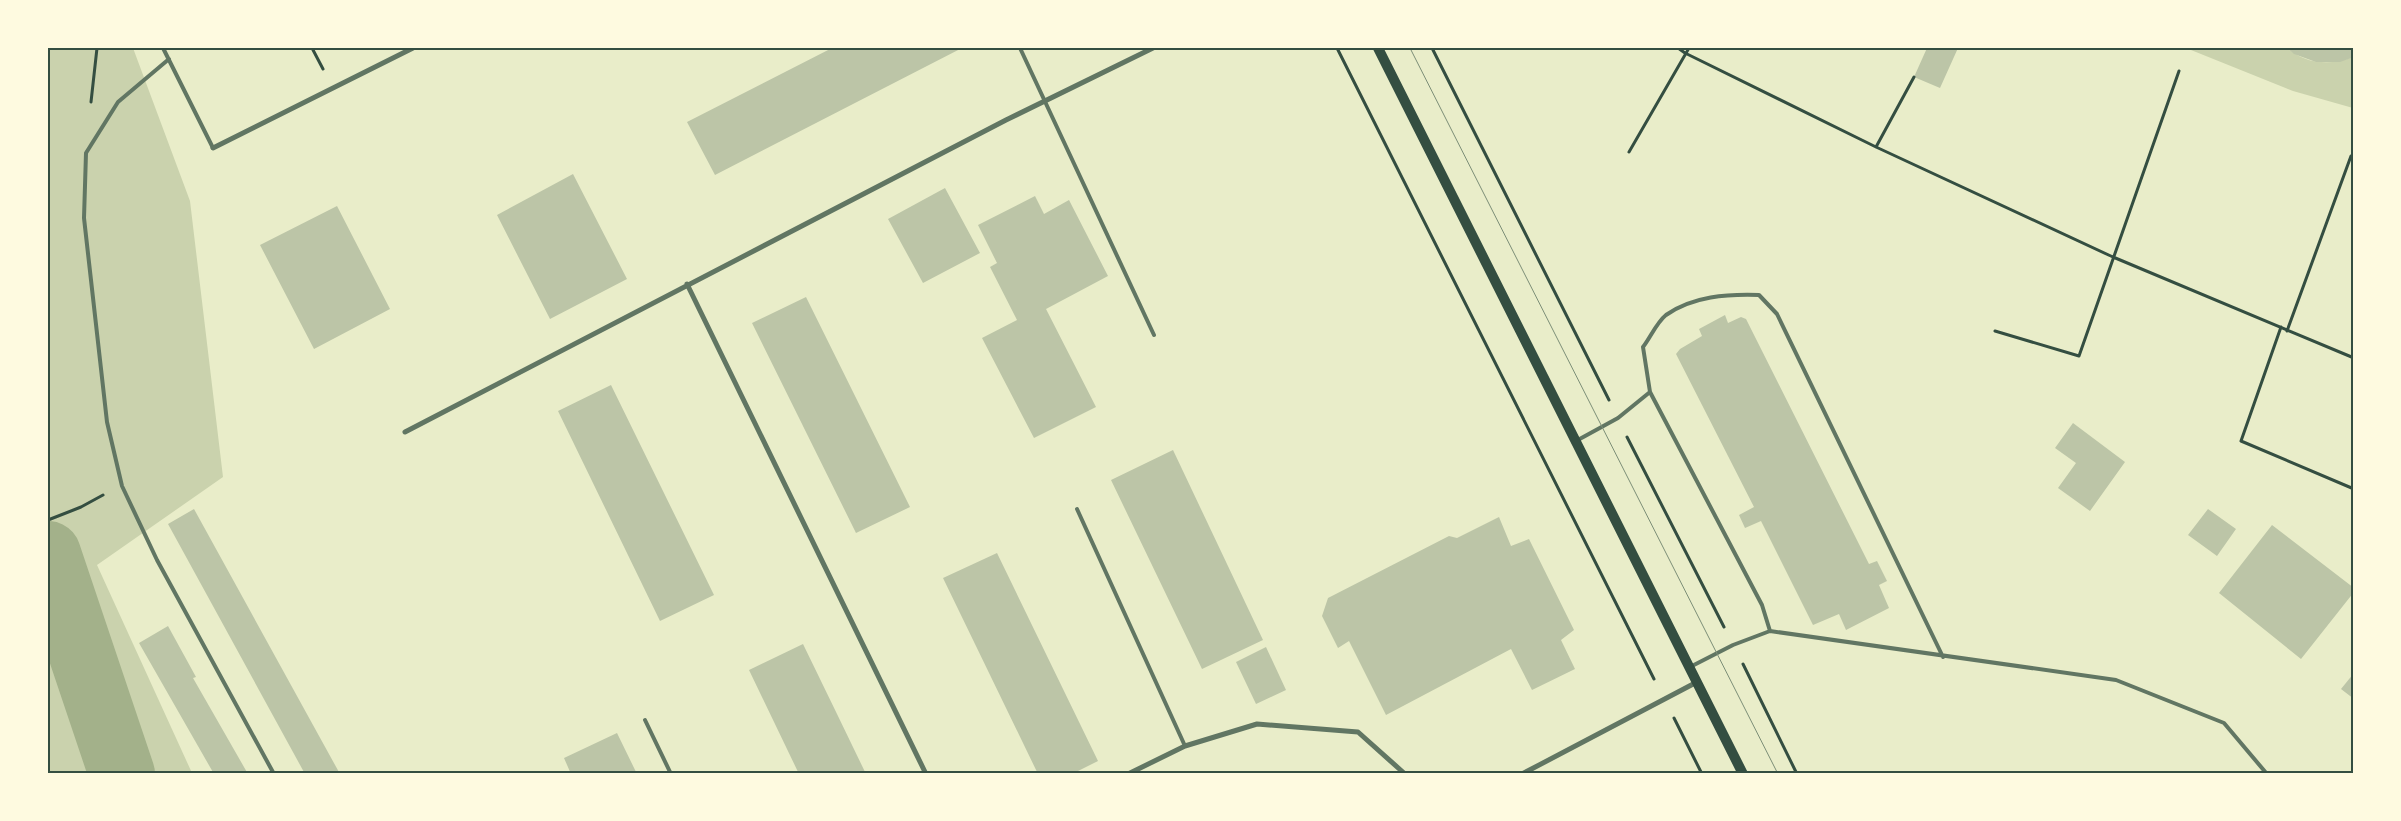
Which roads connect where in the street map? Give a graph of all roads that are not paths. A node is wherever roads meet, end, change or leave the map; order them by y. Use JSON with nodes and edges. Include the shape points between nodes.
{"nodes":[{"id":1,"x":163,"y":48,"type":"edge"},
{"id":2,"x":413,"y":48,"type":"edge"},
{"id":3,"x":1020,"y":48,"type":"edge"},
{"id":4,"x":1153,"y":48,"type":"edge"},
{"id":5,"x":1378,"y":48,"type":"edge"},
{"id":6,"x":169,"y":59,"type":"junction"},
{"id":7,"x":1045,"y":101,"type":"junction"},
{"id":8,"x":213,"y":148,"type":"joint"},
{"id":9,"x":688,"y":284,"type":"junction"},
{"id":10,"x":1154,"y":334,"type":"dead end"},
{"id":11,"x":1650,"y":392,"type":"junction"},
{"id":12,"x":405,"y":432,"type":"dead end"},
{"id":13,"x":1576,"y":441,"type":"junction"},
{"id":14,"x":1077,"y":509,"type":"dead end"},
{"id":15,"x":1770,"y":631,"type":"junction"},
{"id":16,"x":1943,"y":656,"type":"junction"},
{"id":17,"x":1690,"y":667,"type":"junction"},
{"id":18,"x":1697,"y":682,"type":"junction"},
{"id":19,"x":645,"y":720,"type":"dead end"},
{"id":20,"x":1186,"y":746,"type":"junction"},
{"id":21,"x":274,"y":774,"type":"edge"},
{"id":22,"x":671,"y":774,"type":"edge"},
{"id":23,"x":926,"y":774,"type":"edge"},
{"id":24,"x":1128,"y":774,"type":"edge"},
{"id":25,"x":1405,"y":774,"type":"edge"},
{"id":26,"x":1522,"y":774,"type":"edge"},
{"id":27,"x":1743,"y":774,"type":"edge"},
{"id":28,"x":2267,"y":774,"type":"edge"}],
"edges":[{"from":1,"to":6,"type":"lane"},
{"from":2,"to":8,"type":"street"},
{"from":3,"to":7,"type":"lane"},
{"from":4,"to":7,"type":"street"},
{"from":5,"to":13,"type":"main road"},
{"from":6,"to":8,"type":"lane"},
{"from":6,"to":21,"type":"lane","via":[[118,102],[86,153],[84,218],[107,422],[122,486],[157,560]]},
{"from":7,"to":9,"type":"street"},
{"from":7,"to":10,"type":"lane"},
{"from":9,"to":12,"type":"street"},
{"from":9,"to":23,"type":"street"},
{"from":11,"to":13,"type":"lane","via":[[1618,418]]},
{"from":11,"to":15,"type":"lane","via":[[1762,605]]},
{"from":11,"to":16,"type":"lane","via":[[1643,347],[1664,316],[1694,302],[1729,294],[1759,295],[1777,314]]},
{"from":13,"to":17,"type":"main road"},
{"from":14,"to":20,"type":"lane"},
{"from":15,"to":16,"type":"lane"},
{"from":15,"to":17,"type":"lane"},
{"from":16,"to":28,"type":"lane","via":[[2116,680],[2224,723]]},
{"from":17,"to":18,"type":"main road"},
{"from":18,"to":26,"type":"street"},
{"from":18,"to":27,"type":"main road"},
{"from":19,"to":22,"type":"lane"},
{"from":20,"to":24,"type":"street"},
{"from":20,"to":25,"type":"street","via":[[1257,724],[1358,732]]}]}
